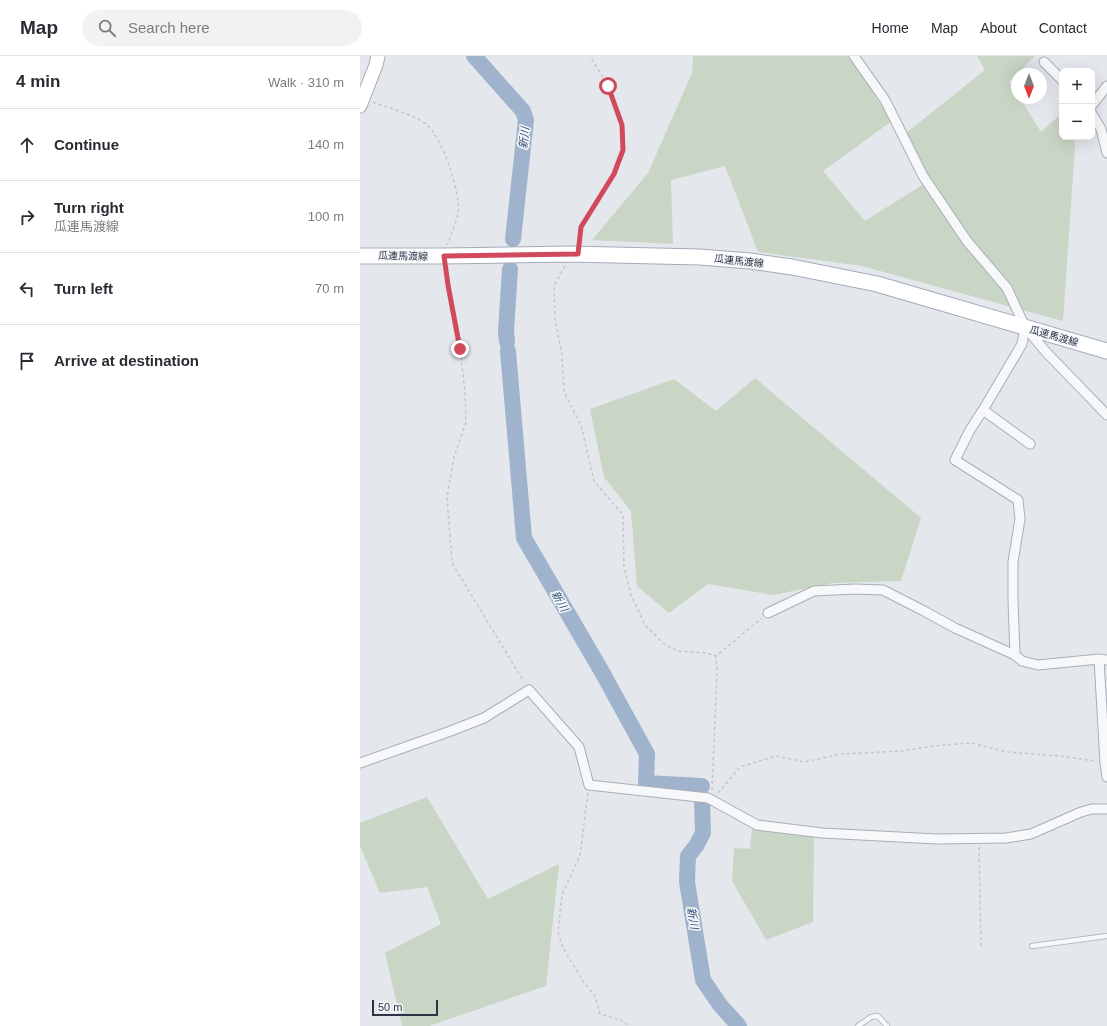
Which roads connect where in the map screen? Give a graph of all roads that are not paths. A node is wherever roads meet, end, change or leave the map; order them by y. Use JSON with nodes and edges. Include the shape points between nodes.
{"nodes":[{"id":1,"x":378,"y":56,"type":"edge"},
{"id":2,"x":854,"y":56,"type":"edge"},
{"id":3,"x":1044,"y":62,"type":"dead end"},
{"id":4,"x":1059,"y":77,"type":"edge"},
{"id":5,"x":1107,"y":86,"type":"edge"},
{"id":6,"x":1095,"y":100,"type":"edge"},
{"id":7,"x":362,"y":102,"type":"edge"},
{"id":8,"x":1095,"y":119,"type":"edge"},
{"id":9,"x":1107,"y":153,"type":"edge"},
{"id":10,"x":360,"y":256,"type":"edge"},
{"id":11,"x":1025,"y":327,"type":"junction"},
{"id":12,"x":1107,"y":351,"type":"edge"},
{"id":13,"x":983,"y":410,"type":"junction"},
{"id":14,"x":1107,"y":415,"type":"edge"},
{"id":15,"x":1030,"y":444,"type":"dead end"},
{"id":16,"x":768,"y":613,"type":"road end"},
{"id":17,"x":1015,"y":655,"type":"junction"},
{"id":18,"x":1103,"y":659,"type":"edge"},
{"id":19,"x":360,"y":763,"type":"edge"},
{"id":20,"x":1107,"y":777,"type":"edge"},
{"id":21,"x":1107,"y":809,"type":"edge"},
{"id":22,"x":1107,"y":936,"type":"edge"},
{"id":23,"x":1032,"y":946,"type":"dead end"},
{"id":24,"x":858,"y":1026,"type":"edge"},
{"id":25,"x":887,"y":1026,"type":"edge"}],
"edges":[{"from":1,"to":7,"type":"main road"},
{"from":2,"to":11,"type":"street","via":[[885,100],[923,176],[967,241],[1007,288]]},
{"from":3,"to":4,"type":"street"},
{"from":5,"to":6,"type":"street"},
{"from":8,"to":9,"type":"street","via":[[1101,129]]},
{"from":10,"to":11,"type":"main road","name":"瓜連馬渡線","via":[[574,254],[700,257],[750,261],[877,284]]},
{"from":11,"to":12,"type":"main road","name":"瓜連馬渡線"},
{"from":11,"to":13,"type":"street","via":[[1022,344]]},
{"from":11,"to":14,"type":"street"},
{"from":13,"to":15,"type":"street"},
{"from":13,"to":17,"type":"street","via":[[955,460],[1018,500],[1020,519],[1013,562]]},
{"from":16,"to":17,"type":"street","via":[[814,592],[883,590],[954,628]]},
{"from":17,"to":18,"type":"street","via":[[1022,662],[1038,665]]},
{"from":18,"to":20,"type":"street"},
{"from":19,"to":21,"type":"street","via":[[484,718],[529,690],[579,746],[589,785],[708,798],[757,825],[830,833],[937,839],[1006,838],[1031,834],[1081,812]]},
{"from":22,"to":23,"type":"lane"},
{"from":24,"to":25,"type":"lane","via":[[871,1017],[878,1016]]}]}
